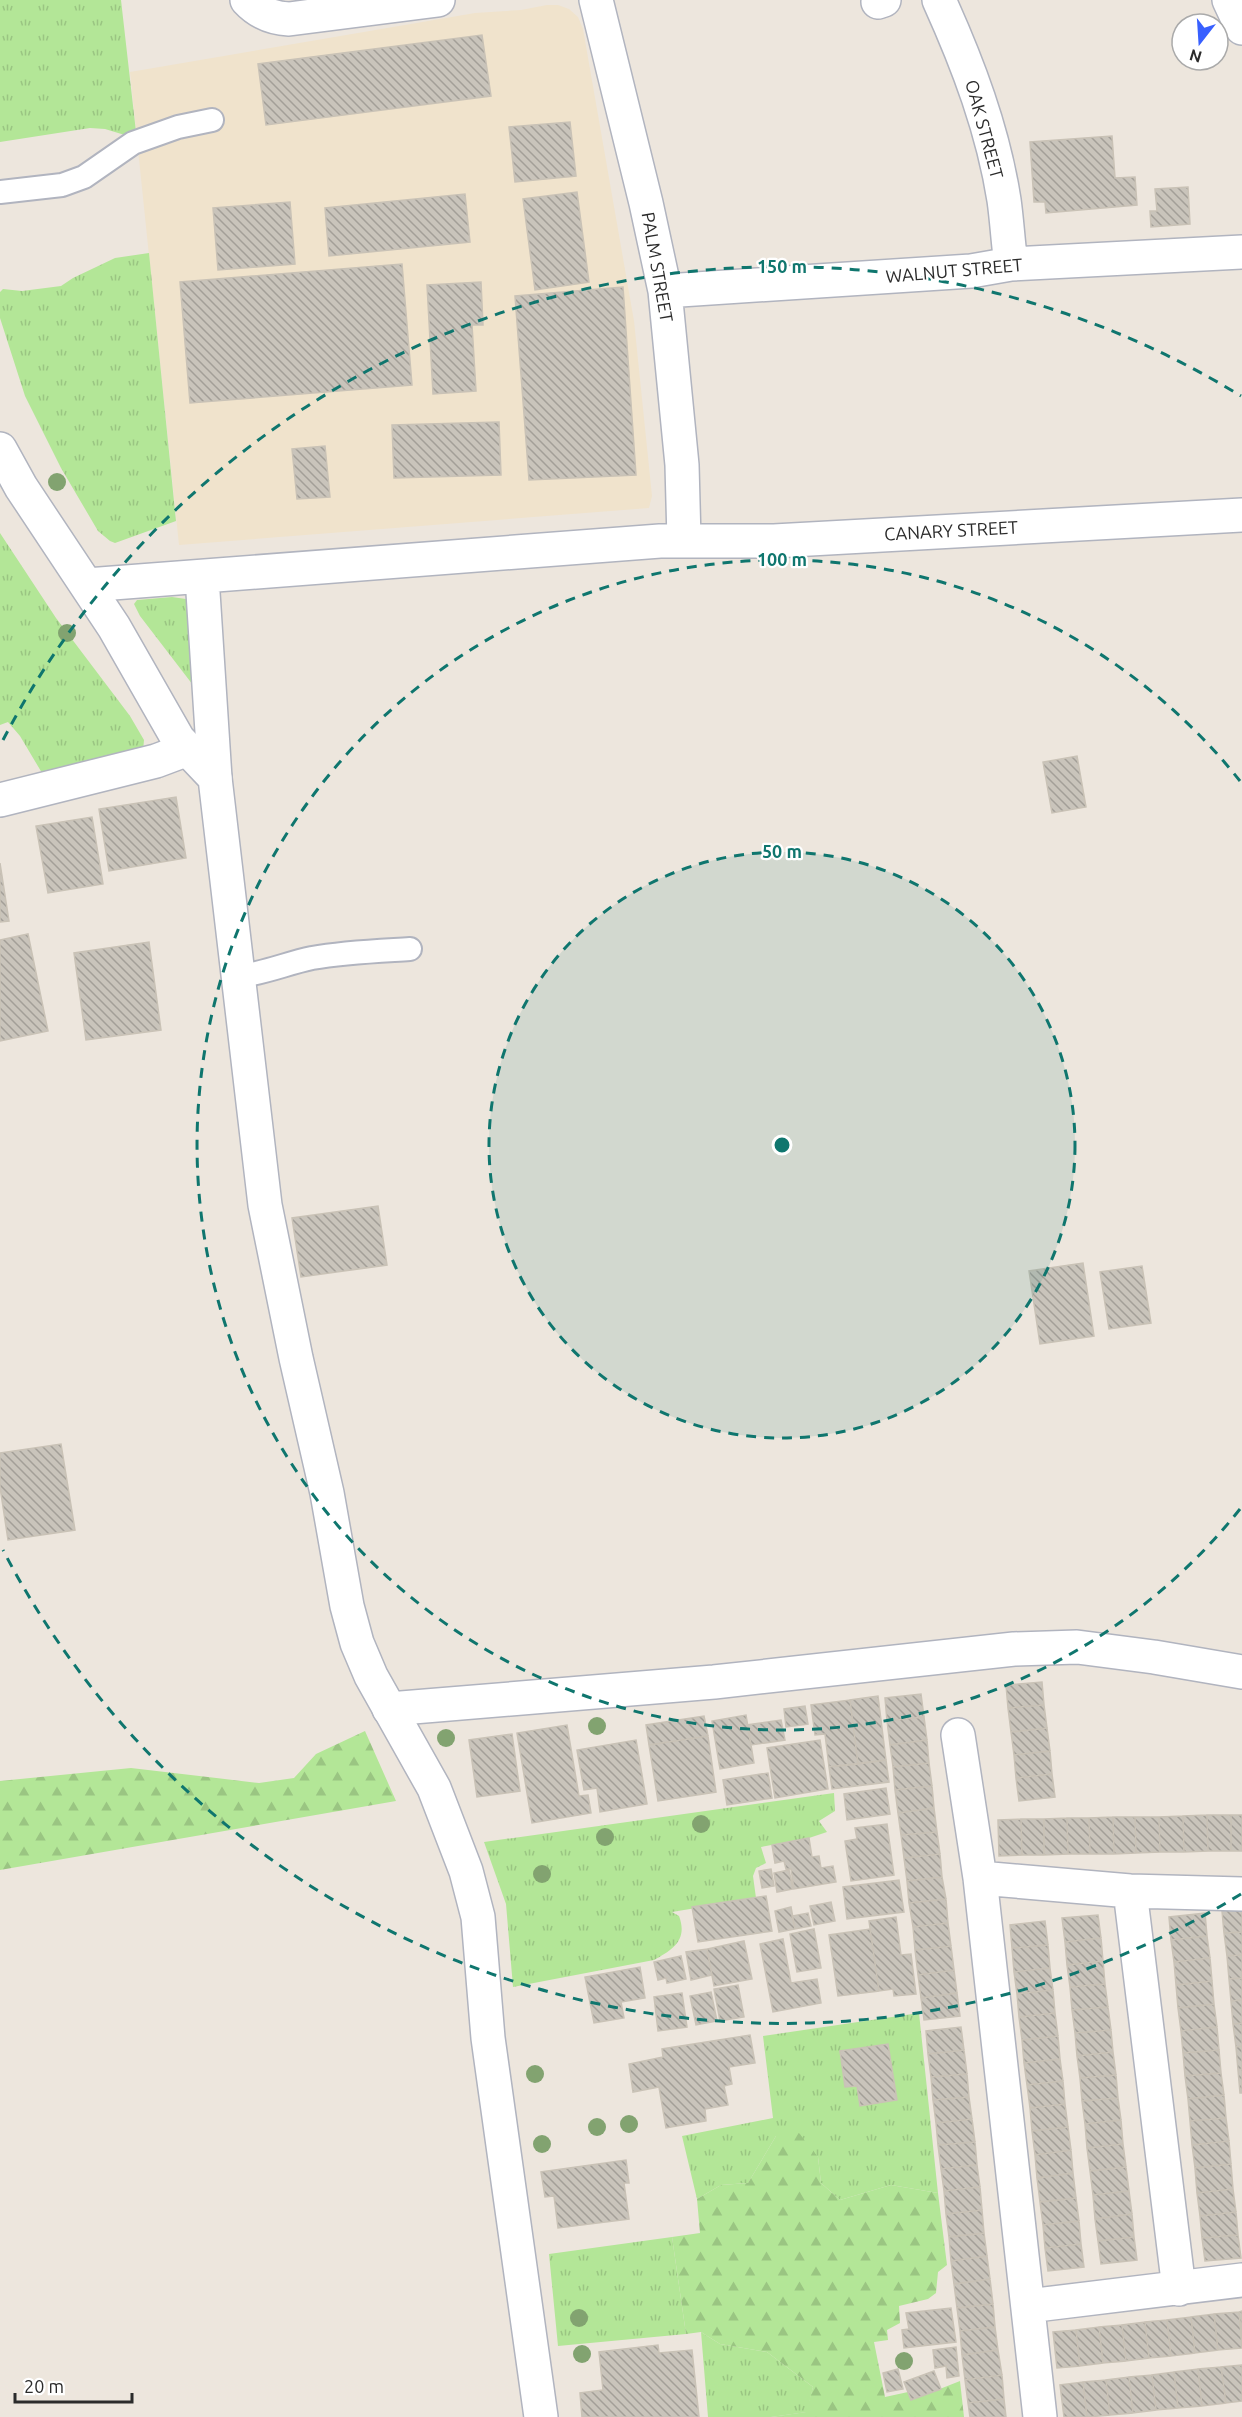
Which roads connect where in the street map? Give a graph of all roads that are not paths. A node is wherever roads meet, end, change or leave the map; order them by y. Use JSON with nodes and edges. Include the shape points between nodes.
{"nodes":[{"id":1,"x":438,"y":0,"type":"edge"},
{"id":2,"x":596,"y":0,"type":"edge"},
{"id":3,"x":939,"y":0,"type":"edge"},
{"id":4,"x":1229,"y":0,"type":"edge"},
{"id":5,"x":253,"y":5,"type":"edge"},
{"id":6,"x":1242,"y":28,"type":"edge"},
{"id":7,"x":212,"y":120,"type":"dead end"},
{"id":8,"x":0,"y":192,"type":"edge"},
{"id":9,"x":1242,"y":252,"type":"edge"},
{"id":10,"x":1011,"y":264,"type":"junction"},
{"id":11,"x":665,"y":291,"type":"junction"},
{"id":12,"x":0,"y":449,"type":"edge"},
{"id":13,"x":1242,"y":515,"type":"edge"},
{"id":14,"x":672,"y":540,"type":"junction"},
{"id":15,"x":202,"y":577,"type":"junction"},
{"id":16,"x":87,"y":585,"type":"junction"},
{"id":17,"x":188,"y":749,"type":"junction"},
{"id":18,"x":215,"y":778,"type":"junction"},
{"id":19,"x":0,"y":800,"type":"edge"},
{"id":20,"x":410,"y":949,"type":"dead end"},
{"id":21,"x":240,"y":976,"type":"junction"},
{"id":22,"x":1242,"y":1672,"type":"edge"},
{"id":23,"x":389,"y":1709,"type":"junction"},
{"id":24,"x":958,"y":1735,"type":"dead end"},
{"id":25,"x":980,"y":1878,"type":"junction"},
{"id":26,"x":1130,"y":1891,"type":"junction"},
{"id":27,"x":1242,"y":1894,"type":"edge"},
{"id":28,"x":1242,"y":2280,"type":"edge"},
{"id":29,"x":1179,"y":2289,"type":"junction"},
{"id":30,"x":1028,"y":2306,"type":"junction"},
{"id":31,"x":541,"y":2417,"type":"edge"},
{"id":32,"x":1040,"y":2417,"type":"edge"}],
"edges":[{"from":1,"to":5,"type":"street","via":[[289,19],[273,18]]},
{"from":2,"to":11,"type":"street","name":"PALM STREET"},
{"from":3,"to":10,"type":"street","name":"OAK STREET","via":[[976,87],[988,129],[1004,200]]},
{"from":4,"to":6,"type":"street"},
{"from":7,"to":8,"type":"lane","via":[[133,143],[84,177],[62,185]]},
{"from":9,"to":10,"type":"street","name":"WALNUT STREET"},
{"from":10,"to":11,"type":"street","name":"WALNUT STREET","via":[[971,271]]},
{"from":11,"to":14,"type":"street","name":"PALM STREET","via":[[682,465]]},
{"from":12,"to":16,"type":"street"},
{"from":13,"to":14,"type":"street","name":"CANARY STREET","via":[[774,541]]},
{"from":14,"to":15,"type":"street","name":"CANARY STREET"},
{"from":15,"to":16,"type":"street","name":"CANARY STREET"},
{"from":15,"to":18,"type":"street"},
{"from":16,"to":17,"type":"street","via":[[178,739]]},
{"from":17,"to":18,"type":"street"},
{"from":17,"to":19,"type":"street","via":[[156,761]]},
{"from":18,"to":21,"type":"street"},
{"from":20,"to":21,"type":"lane","via":[[313,958]]},
{"from":21,"to":23,"type":"street","via":[[265,1205],[327,1493],[346,1606],[357,1643]]},
{"from":22,"to":23,"type":"street","via":[[1077,1647],[1014,1648],[714,1682]]},
{"from":23,"to":31,"type":"street","via":[[434,1788],[466,1871],[478,1917],[489,2049]]},
{"from":24,"to":25,"type":"street"},
{"from":25,"to":26,"type":"street"},
{"from":25,"to":30,"type":"street"},
{"from":26,"to":27,"type":"street"},
{"from":26,"to":29,"type":"street"},
{"from":28,"to":29,"type":"street"},
{"from":29,"to":30,"type":"street"},
{"from":30,"to":32,"type":"street"}]}
